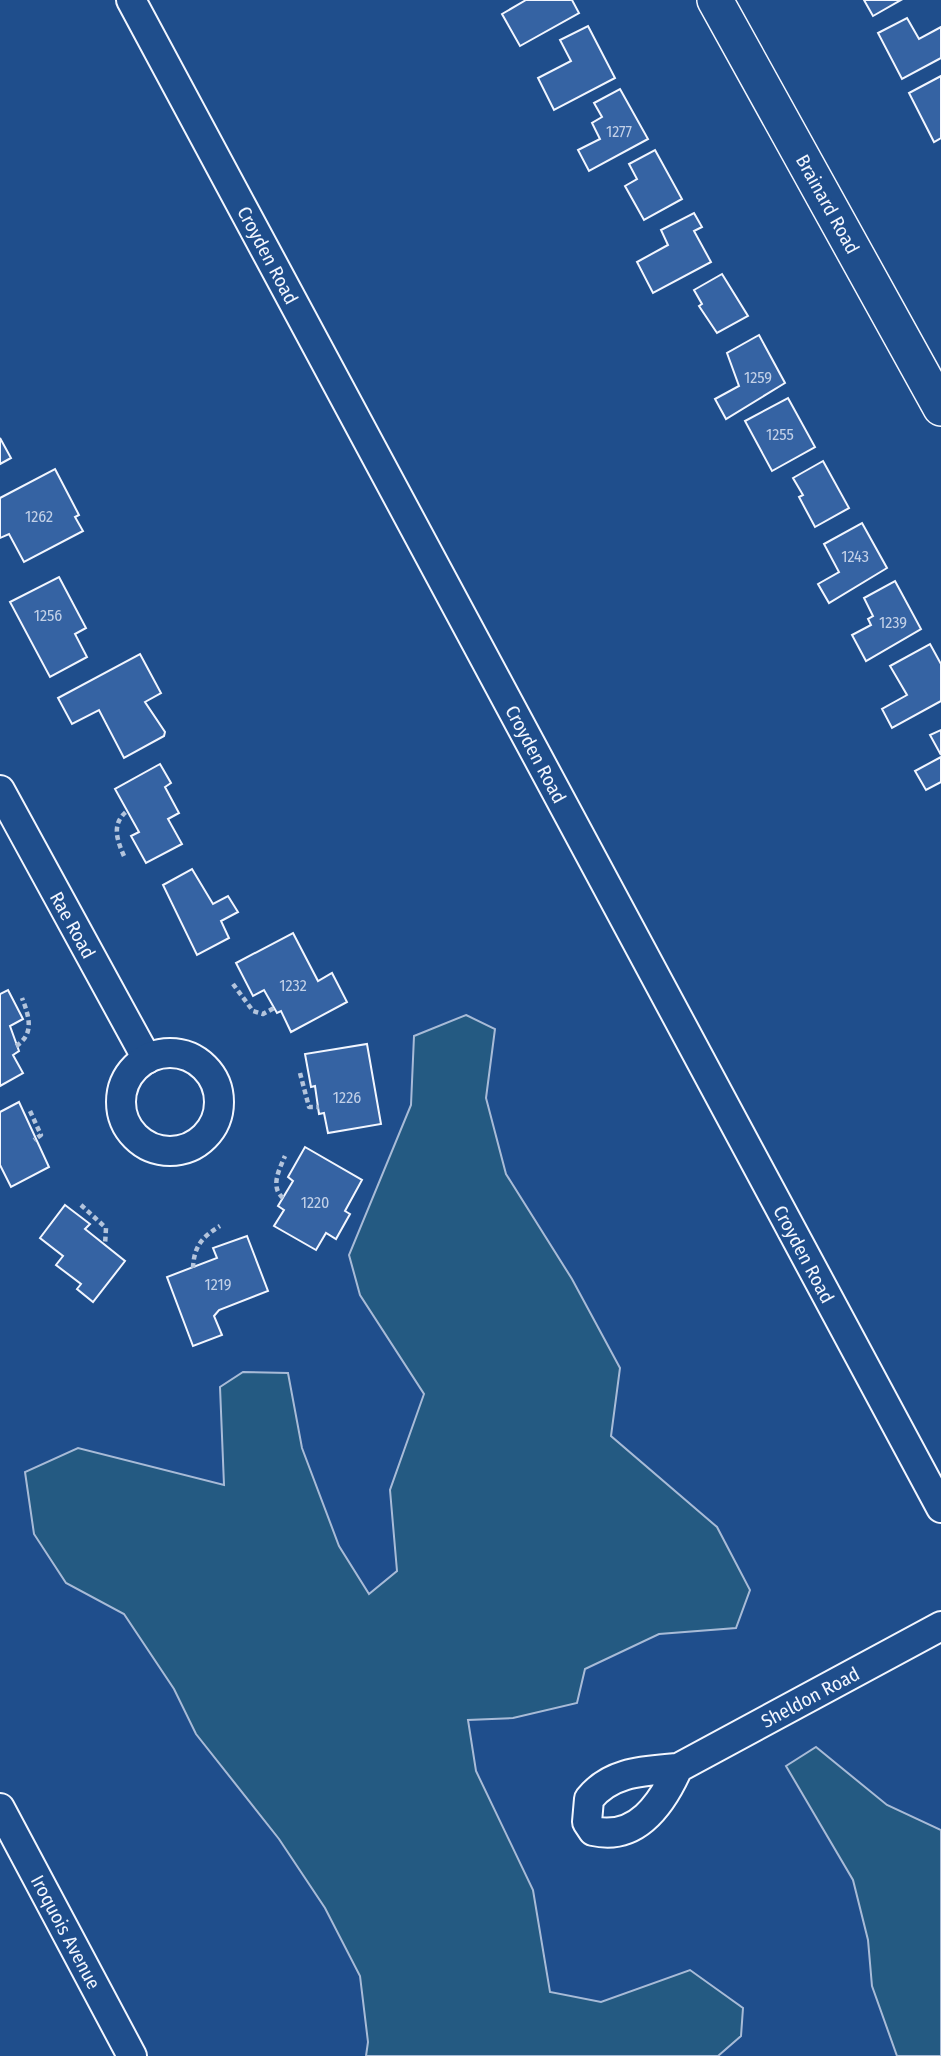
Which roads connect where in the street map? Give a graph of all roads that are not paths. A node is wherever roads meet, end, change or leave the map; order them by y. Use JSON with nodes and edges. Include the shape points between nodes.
{"nodes":[{"id":1,"x":131,"y":0,"type":"edge"},
{"id":2,"x":715,"y":0,"type":"edge"},
{"id":3,"x":941,"y":408,"type":"edge"},
{"id":4,"x":0,"y":790,"type":"edge"},
{"id":5,"x":146,"y":1059,"type":"dead end"},
{"id":6,"x":941,"y":1508,"type":"edge"},
{"id":7,"x":941,"y":1626,"type":"edge"},
{"id":8,"x":678,"y":1768,"type":"dead end"},
{"id":9,"x":0,"y":1808,"type":"edge"},
{"id":10,"x":132,"y":2056,"type":"edge"}],
"edges":[{"from":1,"to":6,"type":"street","name":"Croyden Road"},
{"from":2,"to":3,"type":"street","name":"Brainard Road"},
{"from":4,"to":5,"type":"street","name":"Rae Road"},
{"from":7,"to":8,"type":"street","name":"Sheldon Road"},
{"from":9,"to":10,"type":"street","name":"Iroquois Avenue"}]}
